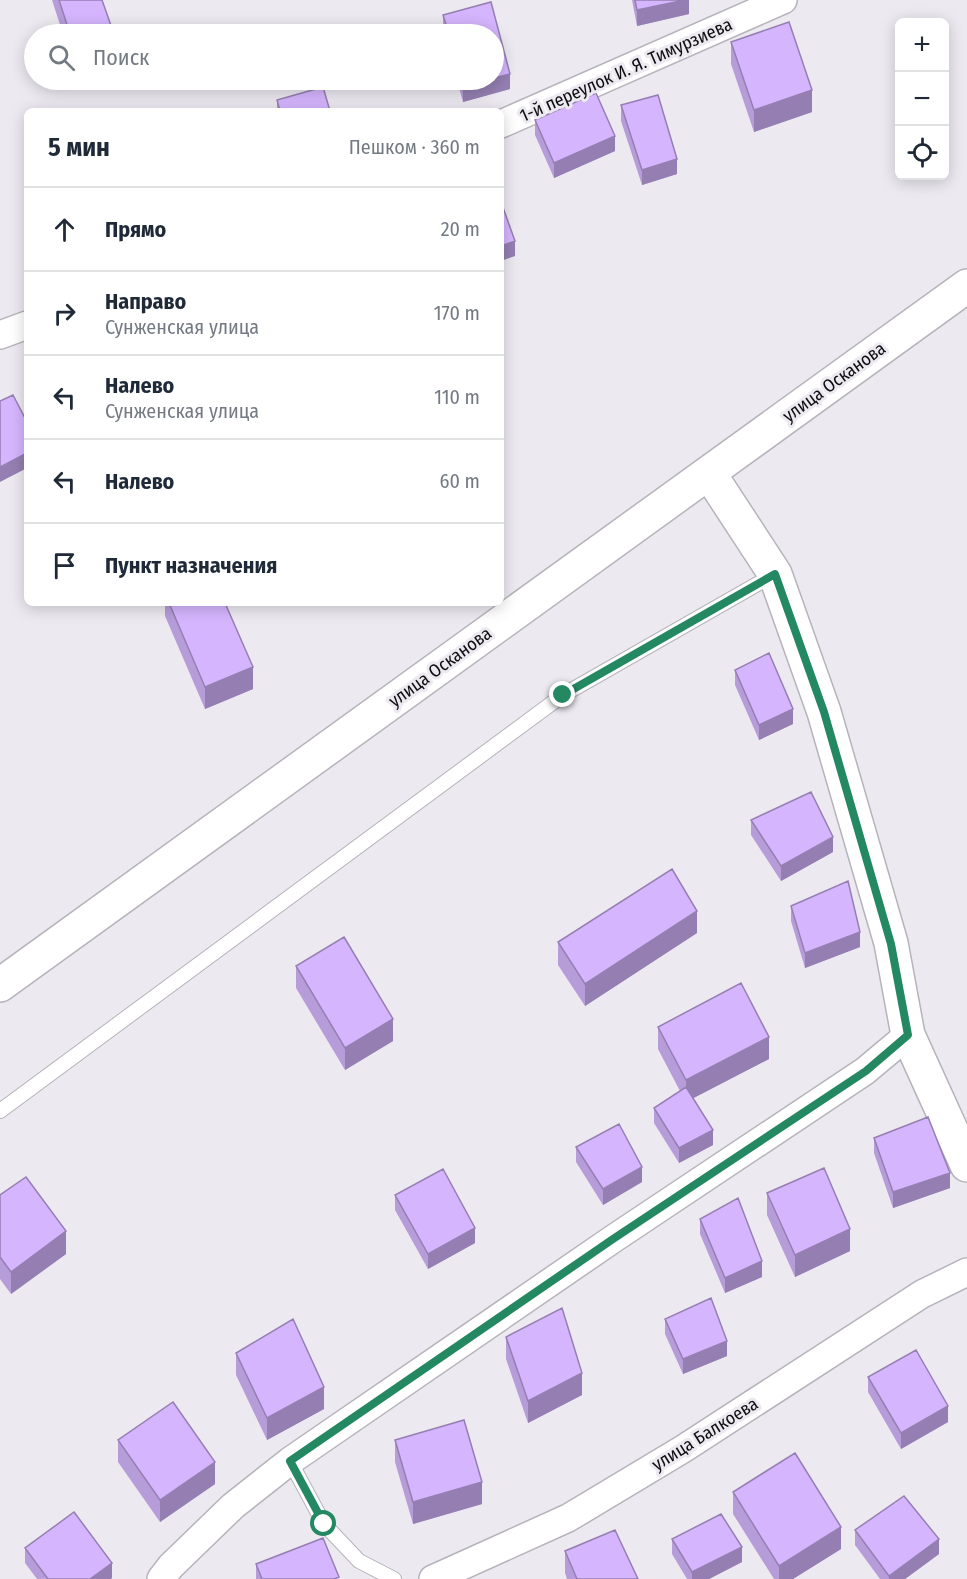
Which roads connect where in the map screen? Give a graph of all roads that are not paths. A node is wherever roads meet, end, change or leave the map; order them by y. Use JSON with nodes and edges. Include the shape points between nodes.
{"nodes":[{"id":1,"x":783,"y":0,"type":"edge"},
{"id":2,"x":504,"y":123,"type":"edge"},
{"id":3,"x":967,"y":285,"type":"edge"},
{"id":4,"x":24,"y":326,"type":"edge"},
{"id":5,"x":0,"y":335,"type":"edge"},
{"id":6,"x":709,"y":473,"type":"junction"},
{"id":7,"x":775,"y":574,"type":"junction"},
{"id":8,"x":0,"y":986,"type":"edge"},
{"id":9,"x":908,"y":1035,"type":"junction"},
{"id":10,"x":0,"y":1111,"type":"edge"},
{"id":11,"x":967,"y":1165,"type":"edge"},
{"id":12,"x":967,"y":1272,"type":"edge"},
{"id":13,"x":290,"y":1461,"type":"junction"},
{"id":14,"x":160,"y":1579,"type":"edge"},
{"id":15,"x":394,"y":1579,"type":"edge"},
{"id":16,"x":435,"y":1579,"type":"edge"}],
"edges":[{"from":1,"to":2,"type":"street","name":"1-й переулок И. Я. Тимурзиева"},
{"from":3,"to":6,"type":"main road","name":"улица Осканова"},
{"from":4,"to":5,"type":"street"},
{"from":6,"to":7,"type":"main road"},
{"from":6,"to":8,"type":"main road","name":"улица Осканова"},
{"from":7,"to":9,"type":"main road","via":[[824,712],[891,944]]},
{"from":7,"to":10,"type":"lane","via":[[563,695]]},
{"from":9,"to":11,"type":"main road"},
{"from":9,"to":13,"type":"street","via":[[866,1071]]},
{"from":12,"to":16,"type":"street","name":"улица Балкоева","via":[[922,1294],[683,1449],[568,1518]]},
{"from":13,"to":14,"type":"street","via":[[233,1506]]},
{"from":13,"to":15,"type":"lane","via":[[324,1524],[358,1561]]}]}
